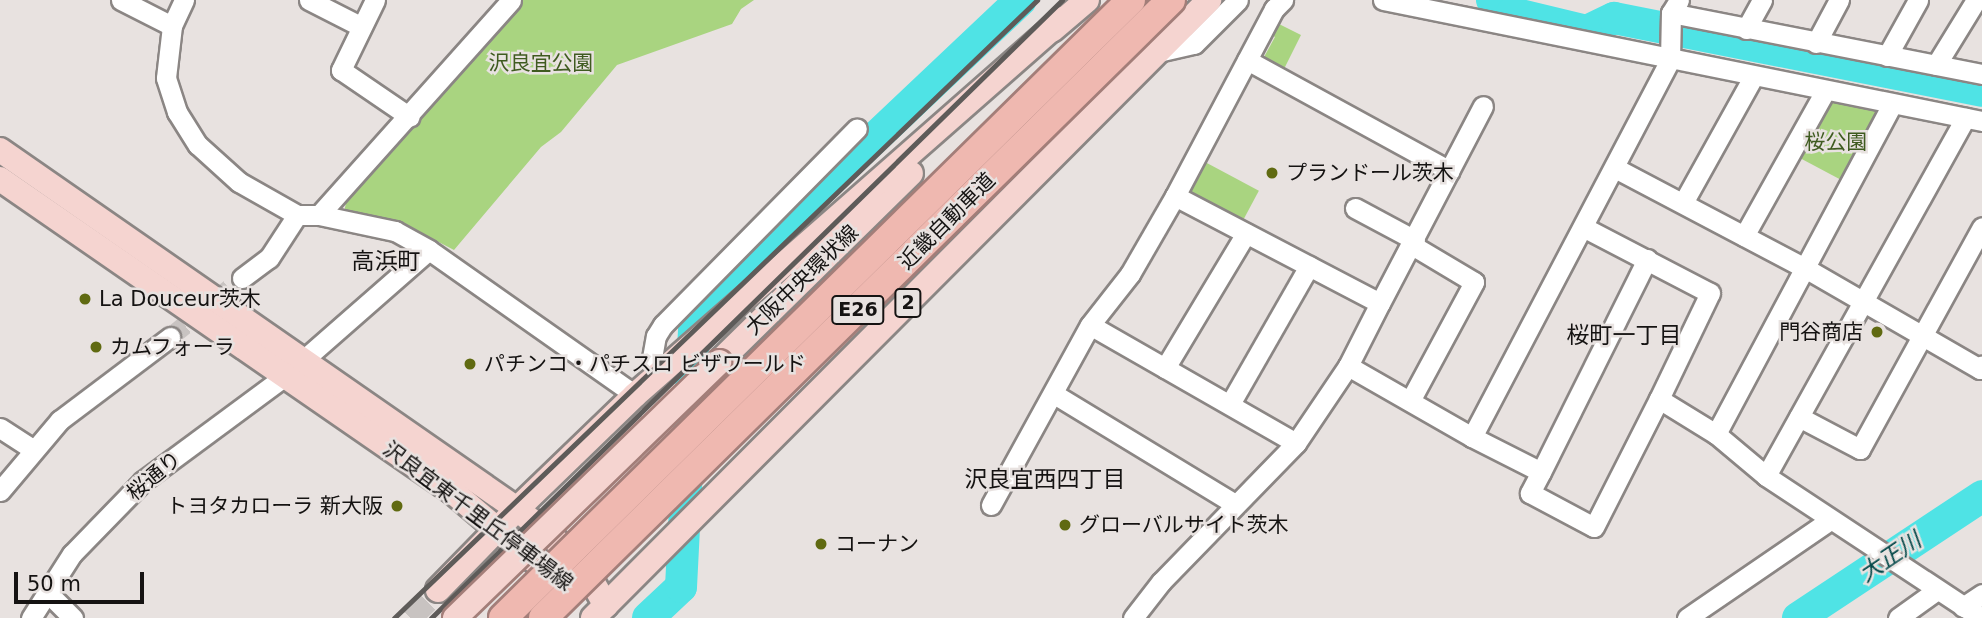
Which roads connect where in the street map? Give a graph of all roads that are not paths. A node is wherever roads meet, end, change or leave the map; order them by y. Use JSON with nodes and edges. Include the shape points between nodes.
{"nodes":[{"id":1,"x":121,"y":0,"type":"edge"},
{"id":2,"x":184,"y":0,"type":"edge"},
{"id":3,"x":309,"y":0,"type":"edge"},
{"id":4,"x":375,"y":0,"type":"edge"},
{"id":5,"x":511,"y":0,"type":"edge"},
{"id":6,"x":1087,"y":0,"type":"edge"},
{"id":7,"x":1131,"y":0,"type":"edge"},
{"id":8,"x":1171,"y":0,"type":"edge"},
{"id":9,"x":1209,"y":0,"type":"edge"},
{"id":10,"x":1238,"y":0,"type":"edge"},
{"id":11,"x":1283,"y":0,"type":"edge"},
{"id":12,"x":1383,"y":0,"type":"edge"},
{"id":13,"x":1762,"y":0,"type":"edge"},
{"id":14,"x":1839,"y":0,"type":"edge"},
{"id":15,"x":1918,"y":0,"type":"edge"},
{"id":16,"x":1976,"y":0,"type":"edge"},
{"id":17,"x":1675,"y":7,"type":"edge"},
{"id":18,"x":1063,"y":19,"type":"junction"},
{"id":19,"x":172,"y":26,"type":"junction"},
{"id":20,"x":362,"y":27,"type":"junction"},
{"id":21,"x":1746,"y":29,"type":"junction"},
{"id":22,"x":1816,"y":43,"type":"junction"},
{"id":23,"x":1158,"y":52,"type":"junction"},
{"id":24,"x":1887,"y":56,"type":"junction"},
{"id":25,"x":1247,"y":60,"type":"junction"},
{"id":26,"x":1670,"y":60,"type":"junction"},
{"id":27,"x":1936,"y":65,"type":"junction"},
{"id":28,"x":1982,"y":74,"type":"edge"},
{"id":29,"x":1753,"y":77,"type":"junction"},
{"id":30,"x":1825,"y":91,"type":"junction"},
{"id":31,"x":1892,"y":104,"type":"junction"},
{"id":32,"x":1483,"y":106,"type":"dead end"},
{"id":33,"x":410,"y":117,"type":"junction"},
{"id":34,"x":1973,"y":120,"type":"edge"},
{"id":35,"x":857,"y":128,"type":"dead end"},
{"id":36,"x":0,"y":150,"type":"edge"},
{"id":37,"x":1615,"y":168,"type":"junction"},
{"id":38,"x":1450,"y":171,"type":"junction"},
{"id":39,"x":0,"y":179,"type":"edge"},
{"id":40,"x":1175,"y":196,"type":"junction"},
{"id":41,"x":1683,"y":203,"type":"junction"},
{"id":42,"x":1355,"y":208,"type":"dead end"},
{"id":43,"x":297,"y":215,"type":"junction"},
{"id":44,"x":319,"y":215,"type":"junction"},
{"id":45,"x":1583,"y":227,"type":"junction"},
{"id":46,"x":1982,"y":228,"type":"edge"},
{"id":47,"x":1246,"y":233,"type":"junction"},
{"id":48,"x":1744,"y":236,"type":"junction"},
{"id":49,"x":1413,"y":242,"type":"junction"},
{"id":50,"x":429,"y":250,"type":"junction"},
{"id":51,"x":1647,"y":260,"type":"junction"},
{"id":52,"x":1309,"y":266,"type":"junction"},
{"id":53,"x":1805,"y":268,"type":"junction"},
{"id":54,"x":242,"y":278,"type":"tunnel mouth"},
{"id":55,"x":1862,"y":301,"type":"junction"},
{"id":56,"x":1380,"y":303,"type":"junction"},
{"id":57,"x":1090,"y":325,"type":"junction"},
{"id":58,"x":170,"y":337,"type":"tunnel mouth"},
{"id":59,"x":1921,"y":338,"type":"junction"},
{"id":60,"x":1982,"y":365,"type":"edge"},
{"id":61,"x":1348,"y":366,"type":"junction"},
{"id":62,"x":1165,"y":368,"type":"junction"},
{"id":63,"x":294,"y":369,"type":"junction"},
{"id":64,"x":656,"y":377,"type":"junction"},
{"id":65,"x":1054,"y":394,"type":"junction"},
{"id":66,"x":635,"y":396,"type":"junction"},
{"id":67,"x":1659,"y":399,"type":"junction"},
{"id":68,"x":1410,"y":401,"type":"junction"},
{"id":69,"x":1230,"y":404,"type":"junction"},
{"id":70,"x":1799,"y":417,"type":"junction"},
{"id":71,"x":0,"y":428,"type":"edge"},
{"id":72,"x":1716,"y":434,"type":"junction"},
{"id":73,"x":1472,"y":437,"type":"junction"},
{"id":74,"x":1296,"y":443,"type":"junction"},
{"id":75,"x":34,"y":450,"type":"junction"},
{"id":76,"x":1541,"y":472,"type":"junction"},
{"id":77,"x":1766,"y":476,"type":"junction"},
{"id":78,"x":0,"y":491,"type":"edge"},
{"id":79,"x":1235,"y":504,"type":"junction"},
{"id":80,"x":991,"y":505,"type":"dead end"},
{"id":81,"x":517,"y":509,"type":"junction"},
{"id":82,"x":1835,"y":522,"type":"junction"},
{"id":83,"x":497,"y":529,"type":"junction"},
{"id":84,"x":1936,"y":589,"type":"junction"},
{"id":85,"x":438,"y":590,"type":"tunnel mouth"},
{"id":86,"x":47,"y":592,"type":"junction"},
{"id":87,"x":1982,"y":594,"type":"edge"},
{"id":88,"x":1963,"y":607,"type":"junction"},
{"id":89,"x":600,"y":612,"type":"edge"},
{"id":90,"x":31,"y":618,"type":"edge"},
{"id":91,"x":73,"y":618,"type":"edge"},
{"id":92,"x":455,"y":618,"type":"edge"},
{"id":93,"x":503,"y":618,"type":"edge"},
{"id":94,"x":543,"y":618,"type":"edge"},
{"id":95,"x":1133,"y":618,"type":"edge"},
{"id":96,"x":1687,"y":618,"type":"edge"},
{"id":97,"x":1898,"y":618,"type":"edge"},
{"id":98,"x":1981,"y":618,"type":"edge"}],
"edges":[{"from":1,"to":19,"type":"street"},
{"from":2,"to":19,"type":"street"},
{"from":3,"to":20,"type":"street"},
{"from":4,"to":20,"type":"street"},
{"from":5,"to":33,"type":"street"},
{"from":6,"to":18,"type":"main road","name":"大阪中央環状線"},
{"from":7,"to":93,"type":"highway","name":"近畿自動車道","number":"E26","bridge":true},
{"from":8,"to":94,"type":"highway","name":"近畿自動車道","number":"E26","bridge":true},
{"from":9,"to":23,"type":"main road","number":"2"},
{"from":10,"to":23,"type":"street","via":[[1194,44]]},
{"from":11,"to":25,"type":"street","via":[[1273,9]]},
{"from":12,"to":26,"type":"street"},
{"from":13,"to":21,"type":"street"},
{"from":14,"to":22,"type":"street"},
{"from":15,"to":24,"type":"street"},
{"from":16,"to":27,"type":"street"},
{"from":17,"to":21,"type":"street"},
{"from":17,"to":26,"type":"street"},
{"from":18,"to":64,"type":"main road"},
{"from":18,"to":92,"type":"main road","name":"大阪中央環状線","bridge":true},
{"from":19,"to":43,"type":"street","via":[[166,78],[177,112],[198,145],[239,182]]},
{"from":20,"to":33,"type":"street","via":[[341,69]]},
{"from":21,"to":22,"type":"street"},
{"from":22,"to":24,"type":"street"},
{"from":23,"to":89,"type":"main road","number":"2"},
{"from":24,"to":27,"type":"street"},
{"from":25,"to":38,"type":"street"},
{"from":25,"to":40,"type":"street"},
{"from":26,"to":29,"type":"street"},
{"from":26,"to":37,"type":"street"},
{"from":27,"to":28,"type":"street"},
{"from":29,"to":30,"type":"street"},
{"from":29,"to":41,"type":"street"},
{"from":30,"to":31,"type":"street"},
{"from":30,"to":48,"type":"street"},
{"from":31,"to":34,"type":"street"},
{"from":31,"to":53,"type":"street"},
{"from":32,"to":38,"type":"street"},
{"from":33,"to":44,"type":"street"},
{"from":34,"to":55,"type":"street"},
{"from":35,"to":64,"type":"street","via":[[663,325],[652,358]]},
{"from":36,"to":63,"type":"main road","name":"沢良宜東千里丘停車場線"},
{"from":37,"to":41,"type":"street"},
{"from":37,"to":45,"type":"street"},
{"from":38,"to":49,"type":"street"},
{"from":39,"to":63,"type":"main road","name":"沢良宜東千里丘停車場線"},
{"from":40,"to":47,"type":"street"},
{"from":40,"to":57,"type":"street","via":[[1130,274]]},
{"from":41,"to":48,"type":"street"},
{"from":42,"to":49,"type":"street"},
{"from":43,"to":44,"type":"street"},
{"from":43,"to":54,"type":"street","via":[[270,258]]},
{"from":44,"to":50,"type":"street","via":[[395,231]]},
{"from":45,"to":51,"type":"street"},
{"from":45,"to":73,"type":"street"},
{"from":46,"to":59,"type":"street"},
{"from":47,"to":52,"type":"street"},
{"from":47,"to":62,"type":"street"},
{"from":48,"to":53,"type":"street"},
{"from":49,"to":56,"type":"street"},
{"from":49,"to":68,"type":"street","via":[[1474,282]]},
{"from":50,"to":63,"type":"street","name":"桜通り"},
{"from":50,"to":66,"type":"street"},
{"from":51,"to":67,"type":"street","via":[[1710,293]]},
{"from":51,"to":76,"type":"street"},
{"from":52,"to":56,"type":"street"},
{"from":52,"to":69,"type":"street"},
{"from":53,"to":55,"type":"street"},
{"from":53,"to":72,"type":"street"},
{"from":55,"to":59,"type":"street"},
{"from":55,"to":70,"type":"street"},
{"from":56,"to":61,"type":"street"},
{"from":57,"to":62,"type":"street"},
{"from":57,"to":65,"type":"street"},
{"from":58,"to":75,"type":"street","via":[[60,420]]},
{"from":59,"to":60,"type":"street","via":[[1980,369]]},
{"from":59,"to":70,"type":"street","via":[[1860,449]]},
{"from":61,"to":68,"type":"street"},
{"from":61,"to":74,"type":"street"},
{"from":62,"to":69,"type":"street"},
{"from":63,"to":81,"type":"main road","name":"沢良宜東千里丘停車場線"},
{"from":63,"to":83,"type":"main road","name":"沢良宜東千里丘停車場線"},
{"from":63,"to":86,"type":"street","name":"桜通り","via":[[143,481],[72,554]]},
{"from":64,"to":66,"type":"main road"},
{"from":65,"to":79,"type":"street"},
{"from":65,"to":80,"type":"street"},
{"from":66,"to":81,"type":"main road"},
{"from":67,"to":72,"type":"street"},
{"from":67,"to":76,"type":"street","via":[[1594,527],[1530,493]]},
{"from":68,"to":73,"type":"street"},
{"from":69,"to":74,"type":"street"},
{"from":70,"to":77,"type":"street"},
{"from":71,"to":75,"type":"street"},
{"from":72,"to":77,"type":"street"},
{"from":73,"to":76,"type":"street"},
{"from":74,"to":79,"type":"street"},
{"from":75,"to":78,"type":"street"},
{"from":77,"to":82,"type":"street"},
{"from":79,"to":95,"type":"street"},
{"from":81,"to":83,"type":"main road"},
{"from":81,"to":89,"type":"main road","name":"沢良宜東千里丘停車場線","via":[[581,561]]},
{"from":82,"to":84,"type":"street"},
{"from":82,"to":96,"type":"street"},
{"from":83,"to":85,"type":"main road"},
{"from":83,"to":89,"type":"main road","name":"沢良宜東千里丘停車場線"},
{"from":84,"to":88,"type":"street"},
{"from":84,"to":97,"type":"street"},
{"from":86,"to":90,"type":"street","name":"桜通り"},
{"from":86,"to":91,"type":"street"},
{"from":87,"to":88,"type":"street"},
{"from":88,"to":98,"type":"street"}]}
